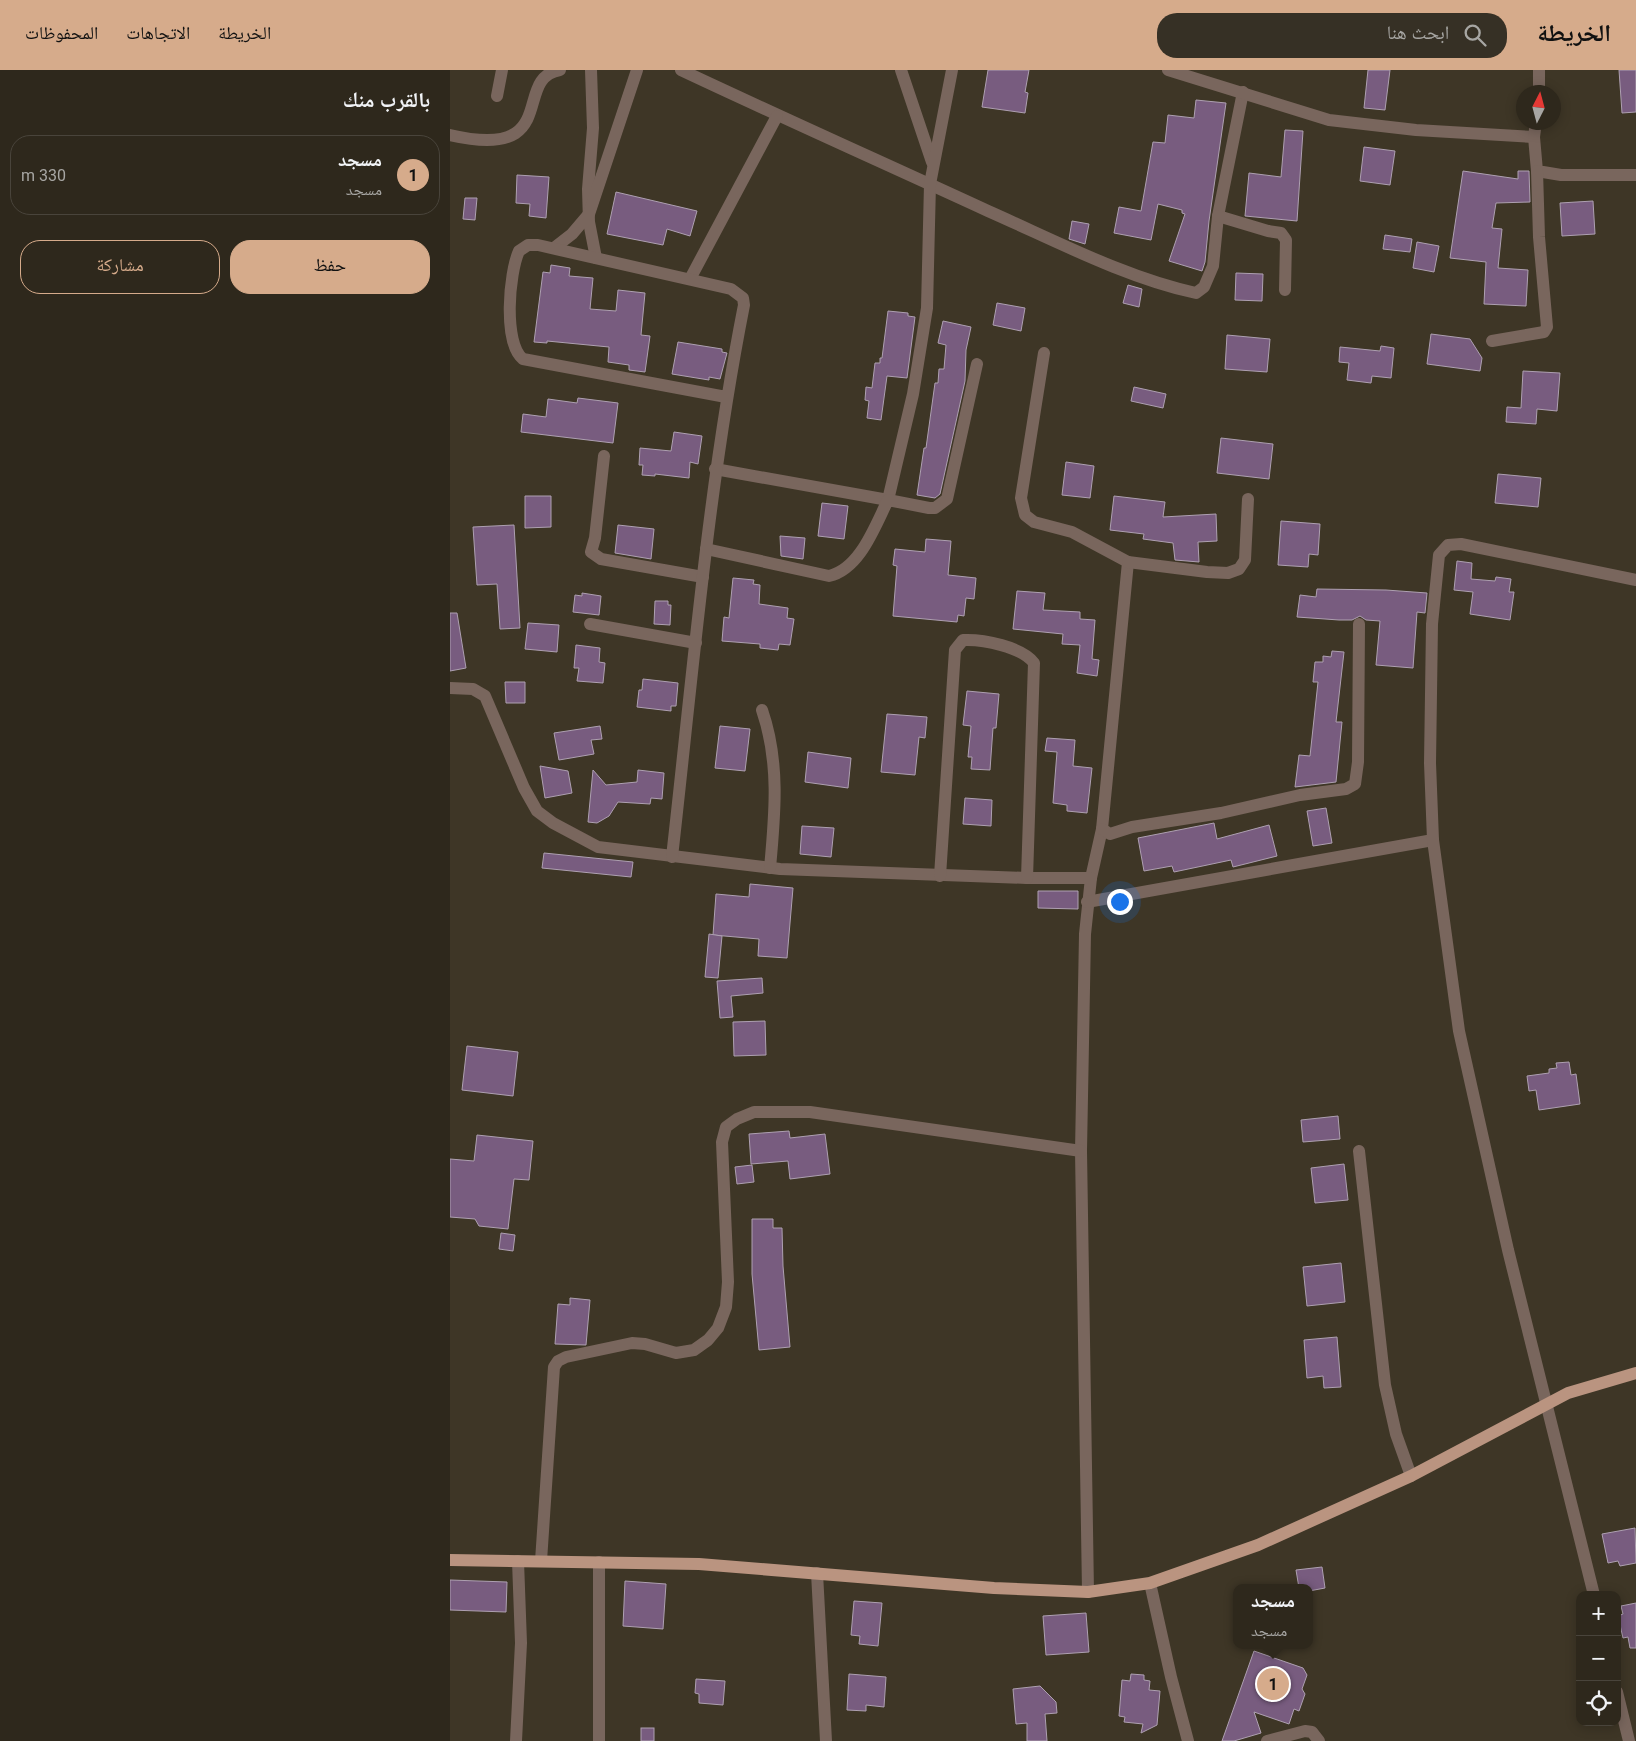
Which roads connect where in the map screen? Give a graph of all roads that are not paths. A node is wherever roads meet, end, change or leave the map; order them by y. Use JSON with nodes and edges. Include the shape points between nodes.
{"nodes":[{"id":1,"x":502,"y":70,"type":"edge"},
{"id":2,"x":560,"y":70,"type":"edge"},
{"id":3,"x":592,"y":70,"type":"edge"},
{"id":4,"x":637,"y":70,"type":"edge"},
{"id":5,"x":682,"y":70,"type":"edge"},
{"id":6,"x":901,"y":70,"type":"edge"},
{"id":7,"x":952,"y":70,"type":"edge"},
{"id":8,"x":1168,"y":70,"type":"edge"},
{"id":9,"x":1539,"y":70,"type":"edge"},
{"id":10,"x":1539,"y":85,"type":"edge"},
{"id":11,"x":1243,"y":92,"type":"junction"},
{"id":12,"x":497,"y":96,"type":"dead end"},
{"id":13,"x":777,"y":116,"type":"junction"},
{"id":14,"x":1535,"y":130,"type":"edge"},
{"id":15,"x":450,"y":135,"type":"edge"},
{"id":16,"x":1534,"y":136,"type":"junction"},
{"id":17,"x":933,"y":166,"type":"junction"},
{"id":18,"x":1537,"y":172,"type":"junction"},
{"id":19,"x":1636,"y":175,"type":"edge"},
{"id":20,"x":930,"y":184,"type":"junction"},
{"id":21,"x":588,"y":214,"type":"junction"},
{"id":22,"x":1218,"y":216,"type":"junction"},
{"id":23,"x":554,"y":248,"type":"junction"},
{"id":24,"x":596,"y":258,"type":"junction"},
{"id":25,"x":690,"y":279,"type":"junction"},
{"id":26,"x":1285,"y":290,"type":"dead end"},
{"id":27,"x":1492,"y":341,"type":"dead end"},
{"id":28,"x":1044,"y":352,"type":"dead end"},
{"id":29,"x":977,"y":364,"type":"dead end"},
{"id":30,"x":726,"y":397,"type":"junction"},
{"id":31,"x":604,"y":456,"type":"dead end"},
{"id":32,"x":715,"y":469,"type":"junction"},
{"id":33,"x":1248,"y":499,"type":"dead end"},
{"id":34,"x":888,"y":500,"type":"junction"},
{"id":35,"x":706,"y":549,"type":"junction"},
{"id":36,"x":1128,"y":562,"type":"junction"},
{"id":37,"x":703,"y":577,"type":"junction"},
{"id":38,"x":1636,"y":580,"type":"edge"},
{"id":39,"x":590,"y":624,"type":"dead end"},
{"id":40,"x":1359,"y":624,"type":"dead end"},
{"id":41,"x":696,"y":643,"type":"junction"},
{"id":42,"x":450,"y":688,"type":"edge"},
{"id":43,"x":762,"y":710,"type":"dead end"},
{"id":44,"x":1102,"y":829,"type":"junction"},
{"id":45,"x":1433,"y":840,"type":"junction"},
{"id":46,"x":672,"y":857,"type":"junction"},
{"id":47,"x":770,"y":868,"type":"junction"},
{"id":48,"x":940,"y":876,"type":"junction"},
{"id":49,"x":1026,"y":878,"type":"junction"},
{"id":50,"x":1091,"y":878,"type":"junction"},
{"id":51,"x":1087,"y":902,"type":"junction"},
{"id":52,"x":1081,"y":1150,"type":"junction"},
{"id":53,"x":1359,"y":1151,"type":"dead end"},
{"id":54,"x":1636,"y":1373,"type":"edge"},
{"id":55,"x":1548,"y":1404,"type":"junction"},
{"id":56,"x":1411,"y":1476,"type":"junction"},
{"id":57,"x":450,"y":1560,"type":"edge"},
{"id":58,"x":518,"y":1561,"type":"junction"},
{"id":59,"x":541,"y":1561,"type":"junction"},
{"id":60,"x":599,"y":1562,"type":"junction"},
{"id":61,"x":817,"y":1573,"type":"junction"},
{"id":62,"x":1150,"y":1583,"type":"junction"},
{"id":63,"x":1593,"y":1591,"type":"edge"},
{"id":64,"x":1088,"y":1592,"type":"junction"},
{"id":65,"x":1621,"y":1708,"type":"edge"},
{"id":66,"x":516,"y":1741,"type":"edge"},
{"id":67,"x":599,"y":1741,"type":"edge"},
{"id":68,"x":826,"y":1741,"type":"edge"},
{"id":69,"x":1188,"y":1741,"type":"edge"},
{"id":70,"x":1267,"y":1741,"type":"edge"},
{"id":71,"x":1319,"y":1741,"type":"edge"},
{"id":72,"x":1629,"y":1741,"type":"edge"}],
"edges":[{"from":1,"to":12,"type":"street"},
{"from":2,"to":15,"type":"street","via":[[546,76],[526,123],[513,137],[494,142]]},
{"from":3,"to":21,"type":"street","via":[[593,128]]},
{"from":4,"to":21,"type":"street"},
{"from":5,"to":13,"type":"street"},
{"from":6,"to":17,"type":"street"},
{"from":7,"to":17,"type":"street"},
{"from":8,"to":11,"type":"street"},
{"from":9,"to":10,"type":"street"},
{"from":11,"to":16,"type":"street","via":[[1329,120],[1416,130]]},
{"from":11,"to":22,"type":"street"},
{"from":13,"to":20,"type":"street"},
{"from":13,"to":25,"type":"street"},
{"from":14,"to":16,"type":"street"},
{"from":16,"to":18,"type":"street"},
{"from":17,"to":20,"type":"street"},
{"from":18,"to":19,"type":"street"},
{"from":18,"to":27,"type":"street","via":[[1547,327],[1544,332]]},
{"from":20,"to":22,"type":"street","via":[[1097,259],[1196,293],[1204,287],[1213,266]]},
{"from":20,"to":34,"type":"street","via":[[927,308],[913,394]]},
{"from":21,"to":23,"type":"street","via":[[572,234]]},
{"from":21,"to":24,"type":"street"},
{"from":22,"to":26,"type":"street","via":[[1281,232],[1286,240]]},
{"from":23,"to":24,"type":"street"},
{"from":23,"to":30,"type":"street","via":[[528,246],[519,251],[514,261],[510,306],[514,348],[518,354],[531,361]]},
{"from":24,"to":25,"type":"street"},
{"from":25,"to":30,"type":"street","via":[[731,289],[743,298]]},
{"from":28,"to":36,"type":"street","via":[[1021,498],[1025,515],[1034,522],[1072,532]]},
{"from":29,"to":34,"type":"street","via":[[947,499],[935,508]]},
{"from":30,"to":32,"type":"street"},
{"from":31,"to":37,"type":"street","via":[[591,552],[601,558]]},
{"from":32,"to":34,"type":"street"},
{"from":32,"to":35,"type":"street"},
{"from":33,"to":36,"type":"street","via":[[1245,560],[1239,569],[1228,573],[1207,572]]},
{"from":34,"to":35,"type":"street","via":[[870,536],[841,573],[829,576]]},
{"from":35,"to":37,"type":"street"},
{"from":36,"to":44,"type":"street"},
{"from":37,"to":41,"type":"street"},
{"from":38,"to":45,"type":"street","via":[[1461,544],[1443,548],[1439,554],[1432,624],[1430,763]]},
{"from":39,"to":41,"type":"street"},
{"from":40,"to":44,"type":"street","via":[[1355,784],[1346,789],[1132,827],[1110,834]]},
{"from":41,"to":46,"type":"street"},
{"from":42,"to":46,"type":"street","via":[[473,689],[486,696],[524,788],[537,810],[553,823],[598,847]]},
{"from":43,"to":47,"type":"street","via":[[770,732],[776,789]]},
{"from":44,"to":50,"type":"street"},
{"from":45,"to":51,"type":"street"},
{"from":45,"to":55,"type":"street","via":[[1459,1031],[1508,1250]]},
{"from":46,"to":47,"type":"street"},
{"from":47,"to":48,"type":"street"},
{"from":48,"to":49,"type":"street"},
{"from":48,"to":49,"type":"street","via":[[955,650],[963,640],[972,640],[1020,650],[1034,663]]},
{"from":49,"to":50,"type":"street"},
{"from":50,"to":51,"type":"street"},
{"from":51,"to":52,"type":"street"},
{"from":52,"to":59,"type":"street","via":[[810,1112],[754,1112],[736,1119],[726,1127],[722,1142],[728,1282],[726,1307],[718,1328],[694,1350],[676,1353],[632,1343],[558,1361],[554,1367]]},
{"from":52,"to":64,"type":"street"},
{"from":53,"to":56,"type":"street","via":[[1385,1385],[1396,1434]]},
{"from":54,"to":55,"type":"main road","via":[[1568,1394]]},
{"from":55,"to":56,"type":"main road"},
{"from":55,"to":63,"type":"street"},
{"from":56,"to":62,"type":"main road","via":[[1258,1545]]},
{"from":57,"to":58,"type":"main road"},
{"from":58,"to":59,"type":"main road"},
{"from":58,"to":66,"type":"street","via":[[521,1643]]},
{"from":59,"to":60,"type":"main road"},
{"from":60,"to":61,"type":"main road","via":[[699,1564]]},
{"from":60,"to":67,"type":"street"},
{"from":61,"to":64,"type":"main road","via":[[994,1588]]},
{"from":61,"to":68,"type":"street"},
{"from":62,"to":64,"type":"main road"},
{"from":62,"to":69,"type":"street"},
{"from":65,"to":72,"type":"street"},
{"from":70,"to":71,"type":"street","via":[[1305,1730],[1312,1732]]}]}
